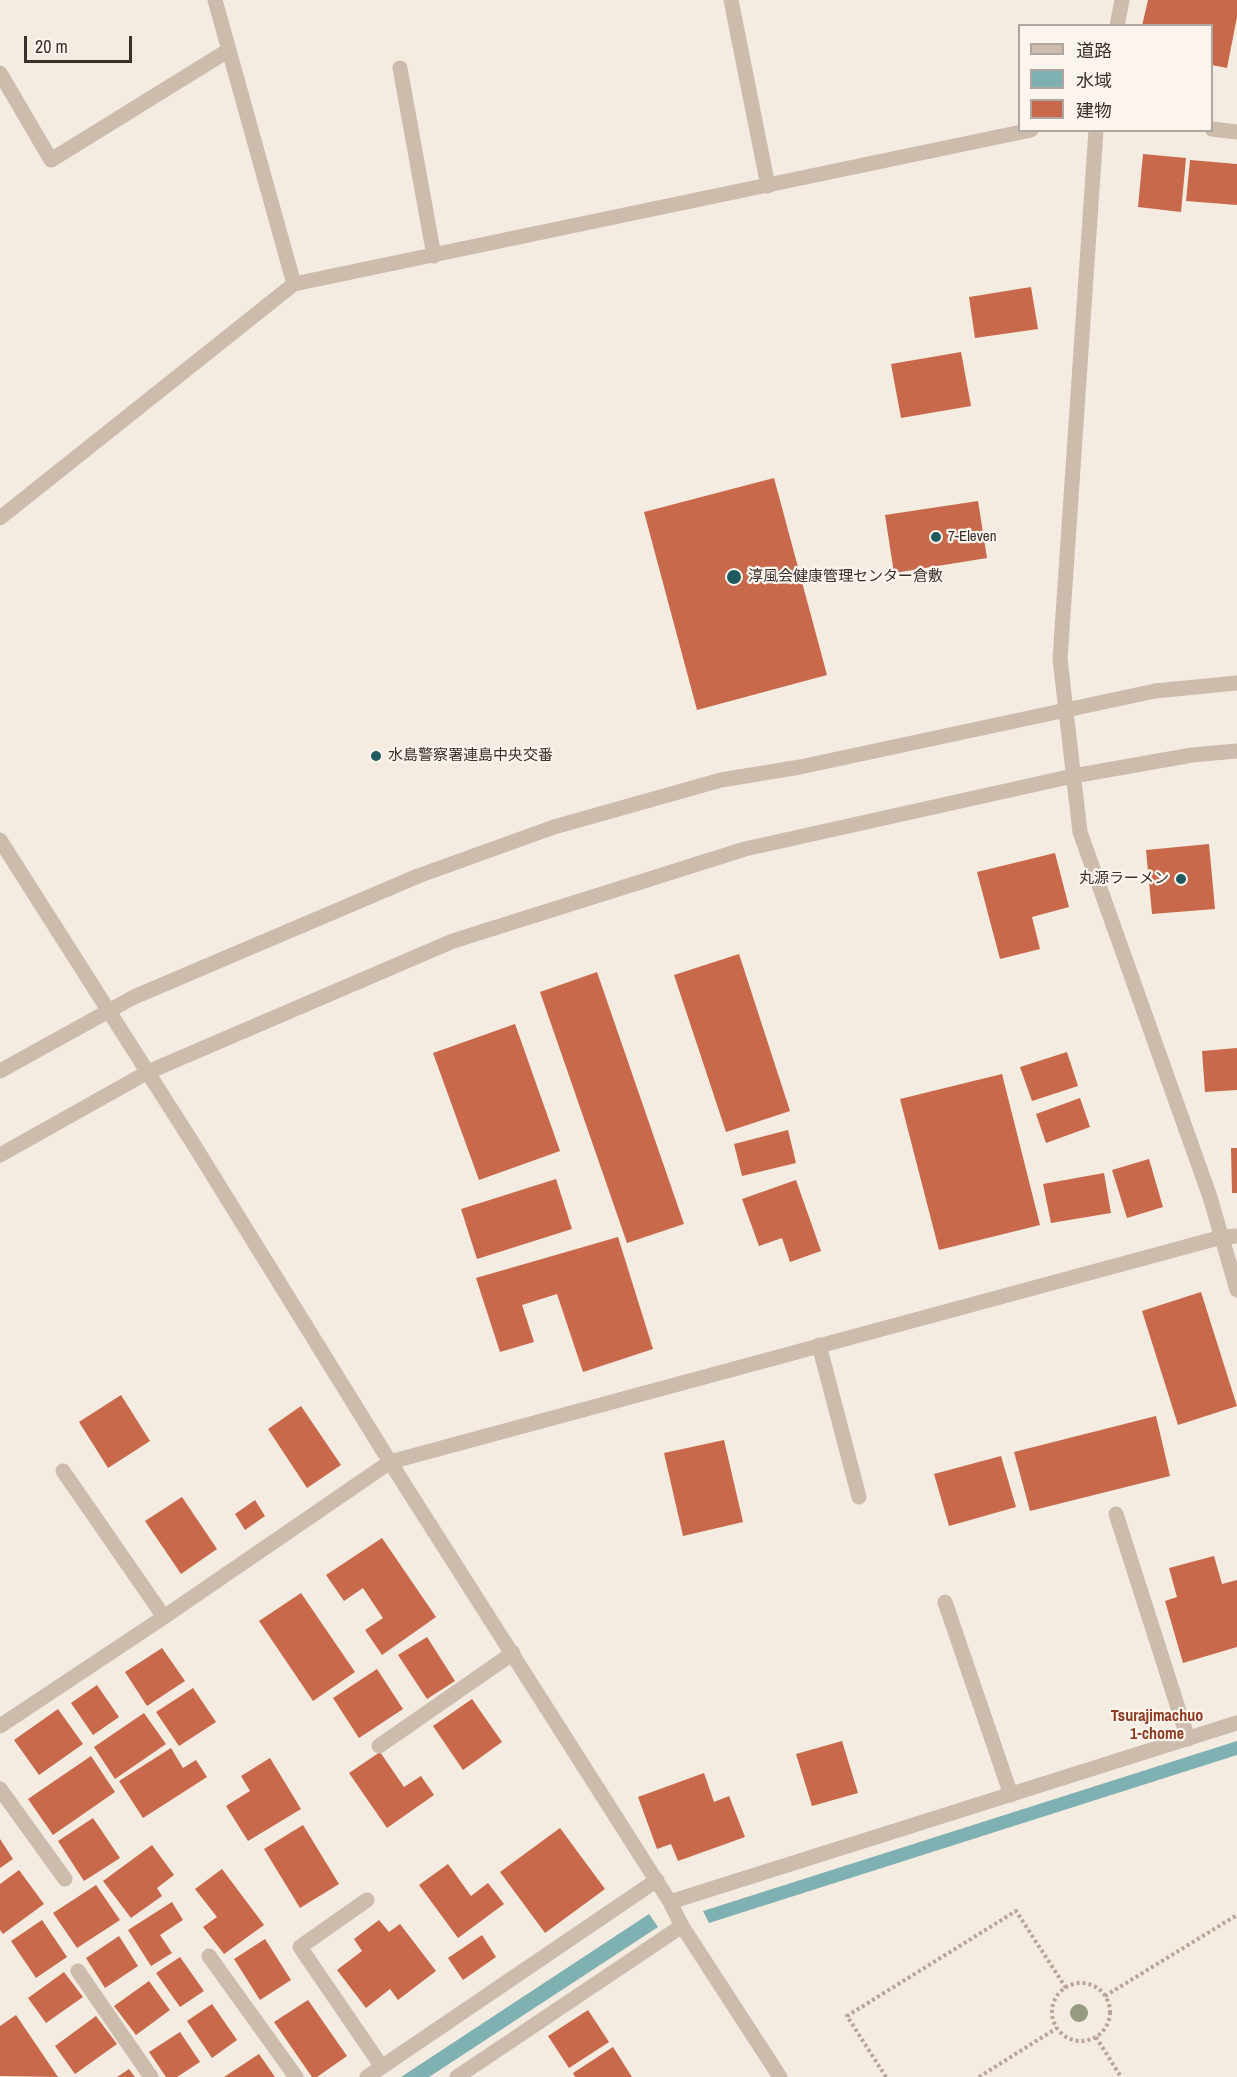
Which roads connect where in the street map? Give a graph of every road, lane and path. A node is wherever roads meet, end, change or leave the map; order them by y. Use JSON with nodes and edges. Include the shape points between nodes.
{"nodes":[{"id":1,"x":215,"y":0,"type":"edge"},
{"id":2,"x":731,"y":0,"type":"edge"},
{"id":3,"x":1122,"y":0,"type":"edge"},
{"id":4,"x":1117,"y":24,"type":"edge"},
{"id":5,"x":229,"y":50,"type":"junction"},
{"id":6,"x":399,"y":68,"type":"dead end"},
{"id":7,"x":0,"y":72,"type":"edge"},
{"id":8,"x":1213,"y":129,"type":"edge"},
{"id":9,"x":1023,"y":132,"type":"edge"},
{"id":10,"x":1096,"y":132,"type":"edge"},
{"id":11,"x":1237,"y":132,"type":"edge"},
{"id":12,"x":768,"y":186,"type":"junction"},
{"id":13,"x":434,"y":256,"type":"junction"},
{"id":14,"x":294,"y":284,"type":"junction"},
{"id":15,"x":0,"y":518,"type":"edge"},
{"id":16,"x":1237,"y":683,"type":"edge"},
{"id":17,"x":1066,"y":711,"type":"junction"},
{"id":18,"x":1237,"y":751,"type":"edge"},
{"id":19,"x":1073,"y":776,"type":"junction"},
{"id":20,"x":0,"y":840,"type":"edge"},
{"id":21,"x":109,"y":1011,"type":"junction"},
{"id":22,"x":0,"y":1071,"type":"edge"},
{"id":23,"x":148,"y":1072,"type":"junction"},
{"id":24,"x":0,"y":1155,"type":"edge"},
{"id":25,"x":1229,"y":1237,"type":"edge"},
{"id":26,"x":1237,"y":1290,"type":"edge"},
{"id":27,"x":819,"y":1345,"type":"junction"},
{"id":28,"x":390,"y":1462,"type":"junction"},
{"id":29,"x":63,"y":1471,"type":"dead end"},
{"id":30,"x":859,"y":1497,"type":"dead end"},
{"id":31,"x":1116,"y":1514,"type":"dead end"},
{"id":32,"x":945,"y":1602,"type":"dead end"},
{"id":33,"x":164,"y":1617,"type":"junction"},
{"id":34,"x":513,"y":1653,"type":"junction"},
{"id":35,"x":1237,"y":1724,"type":"edge"},
{"id":36,"x":0,"y":1726,"type":"edge"},
{"id":37,"x":1188,"y":1739,"type":"junction"},
{"id":38,"x":379,"y":1746,"type":"dead end"},
{"id":39,"x":0,"y":1789,"type":"edge"},
{"id":40,"x":1011,"y":1795,"type":"junction"},
{"id":41,"x":65,"y":1879,"type":"dead end"},
{"id":42,"x":657,"y":1880,"type":"junction"},
{"id":43,"x":367,"y":1900,"type":"dead end"},
{"id":44,"x":670,"y":1902,"type":"junction"},
{"id":45,"x":1237,"y":1915,"type":"edge"},
{"id":46,"x":682,"y":1926,"type":"junction"},
{"id":47,"x":209,"y":1956,"type":"dead end"},
{"id":48,"x":78,"y":1971,"type":"dead end"},
{"id":49,"x":1066,"y":1988,"type":"junction"},
{"id":50,"x":1105,"y":1996,"type":"junction"},
{"id":51,"x":1057,"y":2028,"type":"junction"},
{"id":52,"x":1096,"y":2037,"type":"junction"},
{"id":53,"x":382,"y":2067,"type":"junction"},
{"id":54,"x":151,"y":2077,"type":"edge"},
{"id":55,"x":296,"y":2077,"type":"edge"},
{"id":56,"x":367,"y":2077,"type":"edge"},
{"id":57,"x":457,"y":2077,"type":"edge"},
{"id":58,"x":780,"y":2077,"type":"edge"},
{"id":59,"x":886,"y":2077,"type":"edge"},
{"id":60,"x":979,"y":2077,"type":"edge"},
{"id":61,"x":1121,"y":2077,"type":"edge"}],
"edges":[{"from":1,"to":5,"type":"street"},
{"from":2,"to":12,"type":"street"},
{"from":3,"to":4,"type":"street"},
{"from":5,"to":7,"type":"street","via":[[51,160]]},
{"from":5,"to":14,"type":"street"},
{"from":6,"to":13,"type":"street"},
{"from":8,"to":11,"type":"street"},
{"from":9,"to":12,"type":"street"},
{"from":10,"to":17,"type":"street","via":[[1060,659]]},
{"from":12,"to":13,"type":"street"},
{"from":13,"to":14,"type":"street"},
{"from":14,"to":15,"type":"street"},
{"from":16,"to":17,"type":"street","via":[[1155,691]]},
{"from":17,"to":19,"type":"street"},
{"from":17,"to":21,"type":"street","via":[[721,780],[554,826],[418,876],[144,992]]},
{"from":18,"to":19,"type":"street"},
{"from":19,"to":23,"type":"street","via":[[745,849],[453,941]]},
{"from":19,"to":25,"type":"street","via":[[1080,832],[1210,1197]]},
{"from":20,"to":21,"type":"street"},
{"from":21,"to":22,"type":"street"},
{"from":21,"to":23,"type":"street"},
{"from":23,"to":24,"type":"street"},
{"from":23,"to":28,"type":"street"},
{"from":25,"to":26,"type":"street"},
{"from":25,"to":27,"type":"street"},
{"from":27,"to":28,"type":"street"},
{"from":27,"to":30,"type":"street"},
{"from":28,"to":33,"type":"street"},
{"from":28,"to":34,"type":"street"},
{"from":29,"to":33,"type":"street"},
{"from":31,"to":37,"type":"street"},
{"from":32,"to":40,"type":"street"},
{"from":33,"to":36,"type":"street"},
{"from":34,"to":38,"type":"street"},
{"from":34,"to":42,"type":"street"},
{"from":35,"to":37,"type":"street"},
{"from":37,"to":40,"type":"street"},
{"from":39,"to":41,"type":"street"},
{"from":40,"to":44,"type":"street"},
{"from":42,"to":44,"type":"street"},
{"from":42,"to":53,"type":"street"},
{"from":43,"to":53,"type":"street","via":[[300,1947]]},
{"from":44,"to":46,"type":"street"},
{"from":45,"to":50,"type":"path"},
{"from":46,"to":57,"type":"street"},
{"from":46,"to":58,"type":"street"},
{"from":47,"to":55,"type":"street"},
{"from":48,"to":54,"type":"street"},
{"from":49,"to":50,"type":"path","via":[[1083,1983]]},
{"from":49,"to":51,"type":"path","via":[[1052,2010]]},
{"from":49,"to":59,"type":"path","via":[[1016,1911],[847,2016]]},
{"from":50,"to":52,"type":"path","via":[[1108,2023]]},
{"from":51,"to":52,"type":"path","via":[[1070,2039]]},
{"from":51,"to":60,"type":"path"},
{"from":52,"to":61,"type":"path"},
{"from":53,"to":56,"type":"street"}]}
